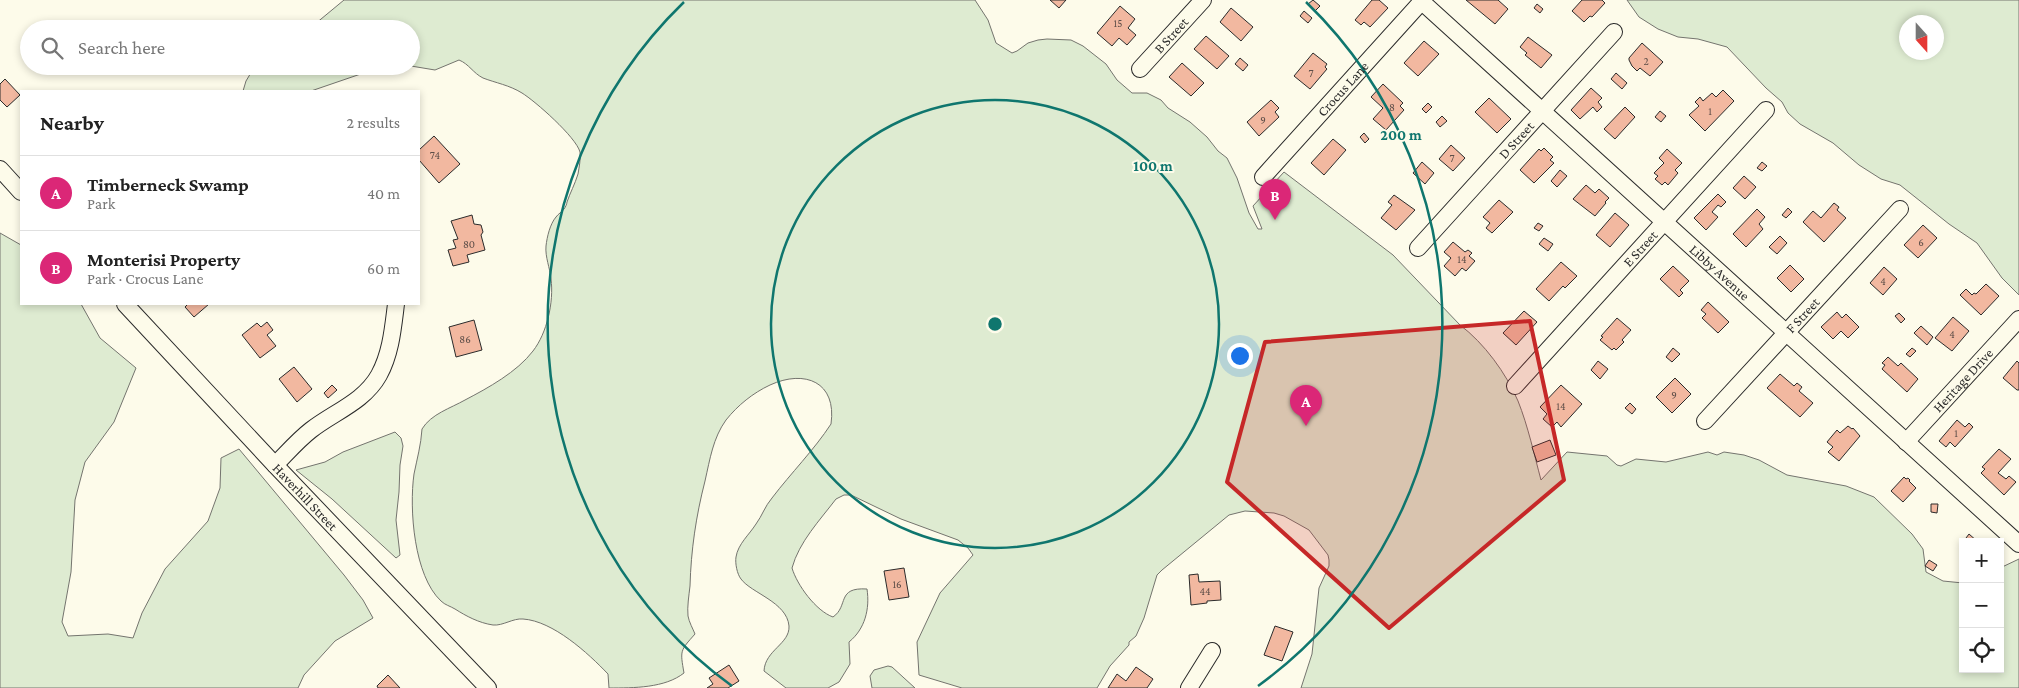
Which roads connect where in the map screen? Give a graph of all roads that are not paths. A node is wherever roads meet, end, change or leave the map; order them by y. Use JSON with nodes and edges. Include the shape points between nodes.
{"nodes":[{"id":1,"x":1203,"y":0,"type":"edge"},
{"id":2,"x":1421,"y":0,"type":"edge"},
{"id":3,"x":1614,"y":32,"type":"dead end"},
{"id":4,"x":1140,"y":69,"type":"dead end"},
{"id":5,"x":1766,"y":110,"type":"dead end"},
{"id":6,"x":1542,"y":111,"type":"junction"},
{"id":7,"x":0,"y":169,"type":"edge"},
{"id":8,"x":1264,"y":177,"type":"dead end"},
{"id":9,"x":20,"y":191,"type":"edge"},
{"id":10,"x":1900,"y":209,"type":"dead end"},
{"id":11,"x":1664,"y":222,"type":"junction"},
{"id":12,"x":1418,"y":248,"type":"dead end"},
{"id":13,"x":126,"y":305,"type":"edge"},
{"id":14,"x":396,"y":305,"type":"edge"},
{"id":15,"x":2019,"y":319,"type":"edge"},
{"id":16,"x":1786,"y":333,"type":"junction"},
{"id":17,"x":1515,"y":386,"type":"dead end"},
{"id":18,"x":1705,"y":421,"type":"dead end"},
{"id":19,"x":1906,"y":442,"type":"junction"},
{"id":20,"x":275,"y":465,"type":"junction"},
{"id":21,"x":2019,"y":544,"type":"edge"},
{"id":22,"x":1212,"y":651,"type":"dead end"},
{"id":23,"x":488,"y":688,"type":"edge"},
{"id":24,"x":1189,"y":688,"type":"edge"}],
"edges":[{"from":1,"to":4,"type":"street","name":"B Street"},
{"from":2,"to":6,"type":"street","name":"Libby Avenue"},
{"from":2,"to":8,"type":"street","name":"Crocus Lane"},
{"from":3,"to":6,"type":"street","name":"D Street"},
{"from":5,"to":11,"type":"street","name":"E Street"},
{"from":6,"to":11,"type":"street","name":"Libby Avenue"},
{"from":6,"to":12,"type":"street","name":"D Street"},
{"from":7,"to":9,"type":"street"},
{"from":10,"to":16,"type":"street","name":"F Street"},
{"from":11,"to":16,"type":"street","name":"Libby Avenue"},
{"from":11,"to":17,"type":"street","name":"E Street"},
{"from":13,"to":20,"type":"street","name":"Haverhill Street"},
{"from":14,"to":20,"type":"street","via":[[388,352],[374,383],[358,399],[309,432]]},
{"from":15,"to":19,"type":"street","name":"Heritage Drive"},
{"from":16,"to":18,"type":"street","name":"F Street"},
{"from":16,"to":19,"type":"street","name":"Libby Avenue"},
{"from":19,"to":21,"type":"street","name":"Libby Avenue"},
{"from":20,"to":23,"type":"street","name":"Haverhill Street"},
{"from":22,"to":24,"type":"street"}]}
